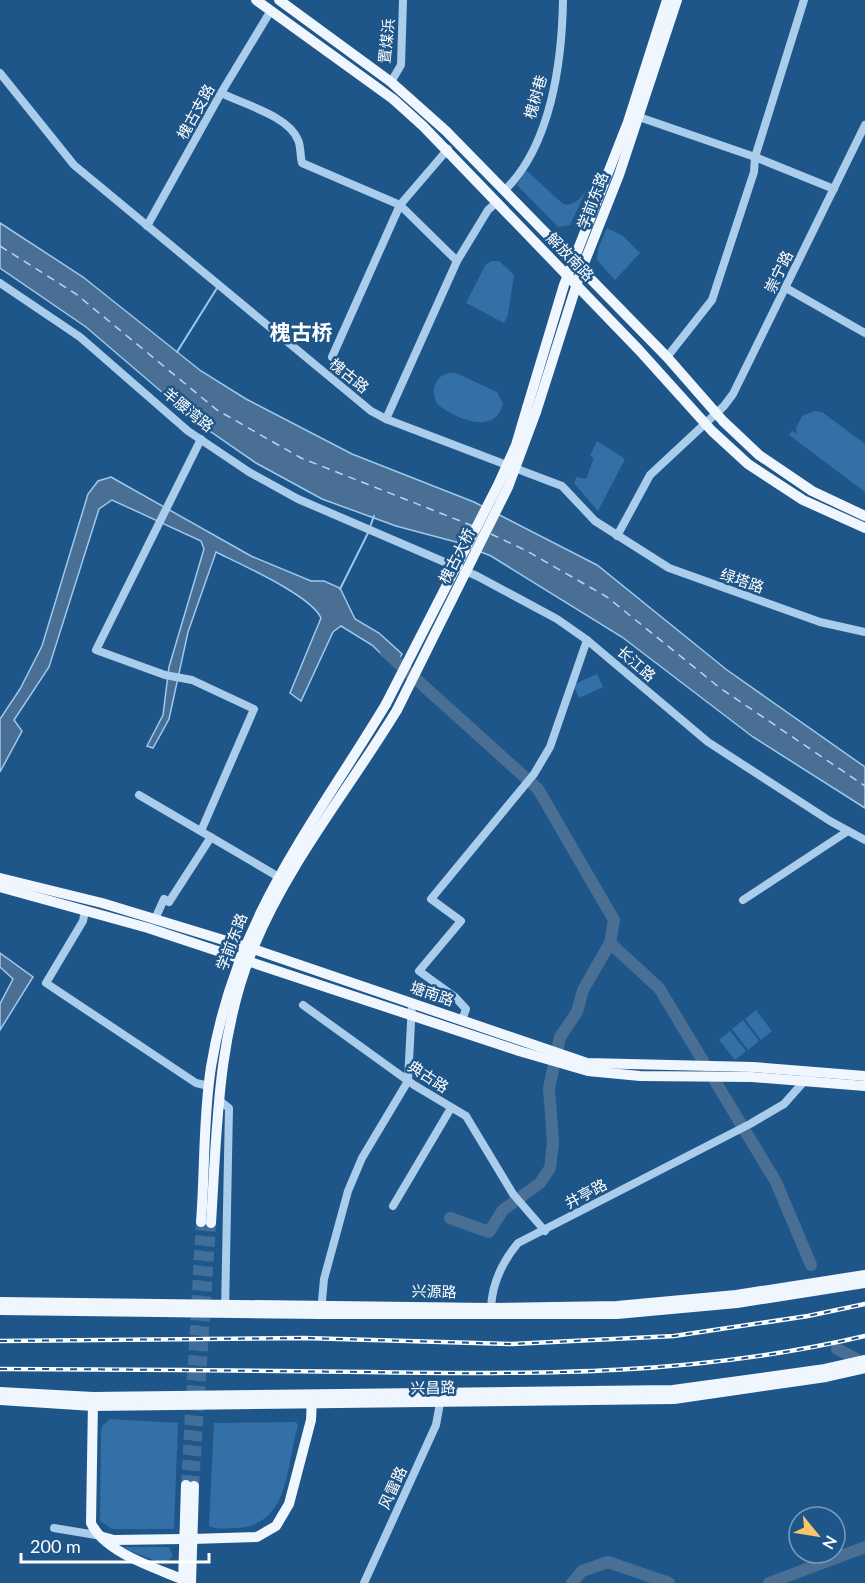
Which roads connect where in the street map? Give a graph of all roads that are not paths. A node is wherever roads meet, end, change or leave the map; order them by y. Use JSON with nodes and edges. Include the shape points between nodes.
{"nodes":[{"id":1,"x":256,"y":0,"type":"edge"},
{"id":2,"x":279,"y":0,"type":"edge"},
{"id":3,"x":403,"y":0,"type":"edge"},
{"id":4,"x":562,"y":0,"type":"edge"},
{"id":5,"x":667,"y":0,"type":"edge"},
{"id":6,"x":677,"y":0,"type":"edge"},
{"id":7,"x":804,"y":0,"type":"edge"},
{"id":8,"x":270,"y":12,"type":"junction"},
{"id":9,"x":0,"y":73,"type":"edge"},
{"id":10,"x":391,"y":82,"type":"junction"},
{"id":11,"x":221,"y":93,"type":"junction"},
{"id":12,"x":639,"y":117,"type":"junction"},
{"id":13,"x":865,"y":124,"type":"edge"},
{"id":14,"x":448,"y":150,"type":"junction"},
{"id":15,"x":755,"y":157,"type":"junction"},
{"id":16,"x":834,"y":189,"type":"junction"},
{"id":17,"x":504,"y":191,"type":"junction"},
{"id":18,"x":497,"y":202,"type":"junction"},
{"id":19,"x":400,"y":205,"type":"junction"},
{"id":20,"x":147,"y":226,"type":"junction"},
{"id":21,"x":457,"y":261,"type":"junction"},
{"id":22,"x":577,"y":266,"type":"junction"},
{"id":23,"x":568,"y":276,"type":"junction"},
{"id":24,"x":0,"y":283,"type":"edge"},
{"id":25,"x":576,"y":285,"type":"junction"},
{"id":26,"x":786,"y":288,"type":"junction"},
{"id":27,"x":865,"y":333,"type":"edge"},
{"id":28,"x":332,"y":357,"type":"dead end"},
{"id":29,"x":667,"y":357,"type":"junction"},
{"id":30,"x":532,"y":410,"type":"junction"},
{"id":31,"x":715,"y":413,"type":"junction"},
{"id":32,"x":386,"y":419,"type":"junction"},
{"id":33,"x":704,"y":422,"type":"junction"},
{"id":34,"x":201,"y":439,"type":"junction"},
{"id":35,"x":865,"y":516,"type":"edge"},
{"id":36,"x":865,"y":528,"type":"edge"},
{"id":37,"x":376,"y":531,"type":"joint"},
{"id":38,"x":617,"y":536,"type":"junction"},
{"id":39,"x":865,"y":632,"type":"edge"},
{"id":40,"x":588,"y":640,"type":"junction"},
{"id":41,"x":386,"y":704,"type":"joint"},
{"id":42,"x":397,"y":710,"type":"joint"},
{"id":43,"x":139,"y":795,"type":"dead end"},
{"id":44,"x":201,"y":831,"type":"junction"},
{"id":45,"x":848,"y":831,"type":"junction"},
{"id":46,"x":211,"y":837,"type":"junction"},
{"id":47,"x":865,"y":840,"type":"edge"},
{"id":48,"x":277,"y":876,"type":"junction"},
{"id":49,"x":0,"y":878,"type":"edge"},
{"id":50,"x":0,"y":887,"type":"edge"},
{"id":51,"x":54,"y":896,"type":"junction"},
{"id":52,"x":743,"y":900,"type":"dead end"},
{"id":53,"x":85,"y":910,"type":"junction"},
{"id":54,"x":155,"y":919,"type":"junction"},
{"id":55,"x":245,"y":951,"type":"junction"},
{"id":56,"x":412,"y":1003,"type":"junction"},
{"id":57,"x":303,"y":1005,"type":"dead end"},
{"id":58,"x":411,"y":1016,"type":"junction"},
{"id":59,"x":462,"y":1020,"type":"junction"},
{"id":60,"x":533,"y":1050,"type":"junction"},
{"id":61,"x":578,"y":1064,"type":"junction"},
{"id":62,"x":809,"y":1076,"type":"junction"},
{"id":63,"x":865,"y":1076,"type":"edge"},
{"id":64,"x":408,"y":1081,"type":"junction"},
{"id":65,"x":209,"y":1086,"type":"junction"},
{"id":66,"x":865,"y":1086,"type":"edge"},
{"id":67,"x":219,"y":1100,"type":"junction"},
{"id":68,"x":451,"y":1108,"type":"junction"},
{"id":69,"x":393,"y":1206,"type":"dead end"},
{"id":70,"x":545,"y":1231,"type":"junction"},
{"id":71,"x":865,"y":1275,"type":"edge"},
{"id":72,"x":865,"y":1283,"type":"edge"},
{"id":73,"x":0,"y":1302,"type":"edge"},
{"id":74,"x":491,"y":1308,"type":"junction"},
{"id":75,"x":225,"y":1309,"type":"junction"},
{"id":76,"x":0,"y":1310,"type":"edge"},
{"id":77,"x":321,"y":1310,"type":"junction"},
{"id":78,"x":865,"y":1360,"type":"edge"},
{"id":79,"x":865,"y":1368,"type":"edge"},
{"id":80,"x":0,"y":1392,"type":"edge"},
{"id":81,"x":0,"y":1400,"type":"edge"},
{"id":82,"x":312,"y":1400,"type":"junction"},
{"id":83,"x":93,"y":1402,"type":"junction"},
{"id":84,"x":440,"y":1402,"type":"junction"},
{"id":85,"x":190,"y":1486,"type":"tunnel mouth"},
{"id":86,"x":54,"y":1528,"type":"dead end"},
{"id":87,"x":96,"y":1535,"type":"junction"},
{"id":88,"x":188,"y":1539,"type":"junction"},
{"id":89,"x":186,"y":1582,"type":"edge"},
{"id":90,"x":364,"y":1583,"type":"edge"}],
"edges":[{"from":1,"to":8,"type":"main road","name":"解放南路"},
{"from":2,"to":10,"type":"main road","name":"解放南路"},
{"from":3,"to":10,"type":"street","name":"置煤浜","via":[[401,65]]},
{"from":4,"to":17,"type":"street","name":"槐树巷","via":[[560,51],[546,117],[525,163]]},
{"from":5,"to":22,"type":"main road","name":"学前东路"},
{"from":6,"to":12,"type":"main road","name":"学前东路"},
{"from":7,"to":15,"type":"street"},
{"from":8,"to":11,"type":"street","name":"槐古支路"},
{"from":8,"to":14,"type":"main road","name":"解放南路","via":[[393,99]]},
{"from":9,"to":20,"type":"street","name":"槐古路","via":[[74,165]]},
{"from":10,"to":17,"type":"main road","name":"解放南路"},
{"from":11,"to":19,"type":"street","via":[[279,118],[290,127],[298,140],[302,163]]},
{"from":11,"to":20,"type":"street","name":"槐古支路"},
{"from":12,"to":15,"type":"street"},
{"from":12,"to":22,"type":"main road","name":"学前东路"},
{"from":13,"to":16,"type":"street","name":"崇宁路"},
{"from":14,"to":18,"type":"main road","name":"解放南路"},
{"from":14,"to":19,"type":"street"},
{"from":15,"to":16,"type":"street"},
{"from":15,"to":29,"type":"street","via":[[754,172],[712,300]]},
{"from":16,"to":26,"type":"street","name":"崇宁路"},
{"from":17,"to":22,"type":"main road","name":"解放南路"},
{"from":18,"to":21,"type":"street"},
{"from":18,"to":23,"type":"main road","name":"解放南路"},
{"from":19,"to":21,"type":"street"},
{"from":19,"to":28,"type":"street"},
{"from":20,"to":32,"type":"street","name":"槐古路","via":[[290,346]]},
{"from":21,"to":32,"type":"street"},
{"from":22,"to":23,"type":"main road","name":"学前东路"},
{"from":22,"to":25,"type":"main road","name":"学前东路"},
{"from":22,"to":29,"type":"main road","name":"解放南路"},
{"from":23,"to":25,"type":"main road","name":"解放南路"},
{"from":23,"to":30,"type":"main road","name":"学前东路","via":[[546,339]]},
{"from":24,"to":34,"type":"street","name":"羊腰湾路","via":[[80,337]]},
{"from":25,"to":30,"type":"main road","name":"学前东路"},
{"from":25,"to":33,"type":"main road","name":"解放南路"},
{"from":26,"to":27,"type":"street"},
{"from":26,"to":31,"type":"street","name":"崇宁路","via":[[733,394]]},
{"from":29,"to":31,"type":"main road","name":"解放南路"},
{"from":30,"to":41,"type":"main road","name":"槐古大桥","bridge":true},
{"from":30,"to":42,"type":"main road","name":"槐古大桥","bridge":true,"via":[[508,487]]},
{"from":31,"to":33,"type":"street","name":"崇宁路"},
{"from":31,"to":35,"type":"main road","name":"解放南路","via":[[759,455],[794,479]]},
{"from":32,"to":38,"type":"street","name":"槐古路","via":[[562,486],[595,521]]},
{"from":33,"to":36,"type":"main road","name":"解放南路","via":[[748,464],[778,485]]},
{"from":33,"to":38,"type":"street","name":"崇宁路","via":[[650,474]]},
{"from":34,"to":37,"type":"street","name":"羊腰湾路","via":[[298,499]]},
{"from":34,"to":44,"type":"street","via":[[96,650],[192,681],[254,709]]},
{"from":37,"to":40,"type":"street","name":"长江路","via":[[518,596]]},
{"from":38,"to":39,"type":"street","name":"绿塔路","via":[[669,568],[710,585],[820,622]]},
{"from":40,"to":45,"type":"street","name":"长江路","via":[[708,742]]},
{"from":40,"to":59,"type":"street","via":[[550,747],[534,774],[430,898],[461,921],[419,971],[466,1009]]},
{"from":41,"to":48,"type":"main road","name":"学前东路"},
{"from":42,"to":55,"type":"main road","name":"学前东路","via":[[290,874]]},
{"from":43,"to":44,"type":"street"},
{"from":44,"to":46,"type":"street"},
{"from":45,"to":47,"type":"street","name":"长江路"},
{"from":45,"to":52,"type":"street"},
{"from":46,"to":48,"type":"street"},
{"from":46,"to":54,"type":"street","via":[[169,902],[164,899]]},
{"from":48,"to":55,"type":"main road","name":"学前东路"},
{"from":49,"to":51,"type":"main road","name":"塘南路"},
{"from":50,"to":51,"type":"main road","name":"塘南路"},
{"from":51,"to":53,"type":"main road","name":"塘南路"},
{"from":51,"to":54,"type":"main road","name":"塘南路"},
{"from":53,"to":55,"type":"main road","name":"塘南路"},
{"from":53,"to":65,"type":"street","via":[[46,983],[196,1083]]},
{"from":54,"to":55,"type":"main road","name":"塘南路"},
{"from":55,"to":56,"type":"main road","name":"塘南路"},
{"from":55,"to":58,"type":"main road","name":"塘南路"},
{"from":55,"to":65,"type":"main road","name":"学前东路","via":[[220,1024]]},
{"from":55,"to":67,"type":"main road","name":"学前东路","via":[[221,1069]]},
{"from":56,"to":58,"type":"street"},
{"from":56,"to":59,"type":"main road","name":"塘南路"},
{"from":57,"to":64,"type":"street","name":"典古路"},
{"from":58,"to":60,"type":"main road","name":"塘南路"},
{"from":58,"to":64,"type":"street"},
{"from":59,"to":60,"type":"main road","name":"塘南路"},
{"from":60,"to":61,"type":"main road","name":"塘南路"},
{"from":61,"to":62,"type":"main road","name":"塘南路","via":[[730,1067]]},
{"from":61,"to":62,"type":"main road","name":"塘南路","via":[[640,1076]]},
{"from":62,"to":63,"type":"main road","name":"塘南路"},
{"from":62,"to":66,"type":"main road","name":"塘南路"},
{"from":62,"to":70,"type":"street","name":"井亭路","via":[[784,1104],[750,1124]]},
{"from":64,"to":68,"type":"street","name":"典古路"},
{"from":64,"to":77,"type":"street","via":[[362,1158],[348,1191],[324,1279]]},
{"from":65,"to":67,"type":"main road","name":"学前东路","via":[[206,1223]]},
{"from":67,"to":75,"type":"street","via":[[229,1108]]},
{"from":68,"to":69,"type":"street"},
{"from":68,"to":70,"type":"street","name":"典古路","via":[[466,1116],[513,1194]]},
{"from":70,"to":74,"type":"street","name":"井亭路","via":[[518,1243],[509,1254],[496,1282]]},
{"from":71,"to":74,"type":"main road","name":"兴源路","via":[[736,1295],[617,1306]]},
{"from":72,"to":77,"type":"main road","name":"兴源路","via":[[737,1303],[617,1314]]},
{"from":73,"to":75,"type":"main road","name":"兴源路"},
{"from":74,"to":77,"type":"main road","name":"兴源路"},
{"from":75,"to":76,"type":"main road","name":"兴源路"},
{"from":75,"to":77,"type":"main road","name":"兴源路"},
{"from":78,"to":82,"type":"main road","name":"兴昌路","via":[[673,1390]]},
{"from":79,"to":84,"type":"main road","name":"兴昌路","via":[[674,1399]]},
{"from":80,"to":83,"type":"main road","name":"兴昌路"},
{"from":81,"to":83,"type":"main road","name":"兴昌路"},
{"from":82,"to":83,"type":"main road","name":"兴昌路"},
{"from":82,"to":84,"type":"main road","name":"兴昌路"},
{"from":82,"to":88,"type":"main road","via":[[289,1504],[276,1526],[257,1537]]},
{"from":83,"to":87,"type":"main road","via":[[91,1523]]},
{"from":84,"to":90,"type":"street","name":"风雷路","via":[[436,1425]]},
{"from":85,"to":88,"type":"main road"},
{"from":86,"to":87,"type":"street"},
{"from":87,"to":88,"type":"main road","via":[[114,1540]]},
{"from":87,"to":89,"type":"main road","via":[[109,1546]]},
{"from":88,"to":89,"type":"main road"}]}
